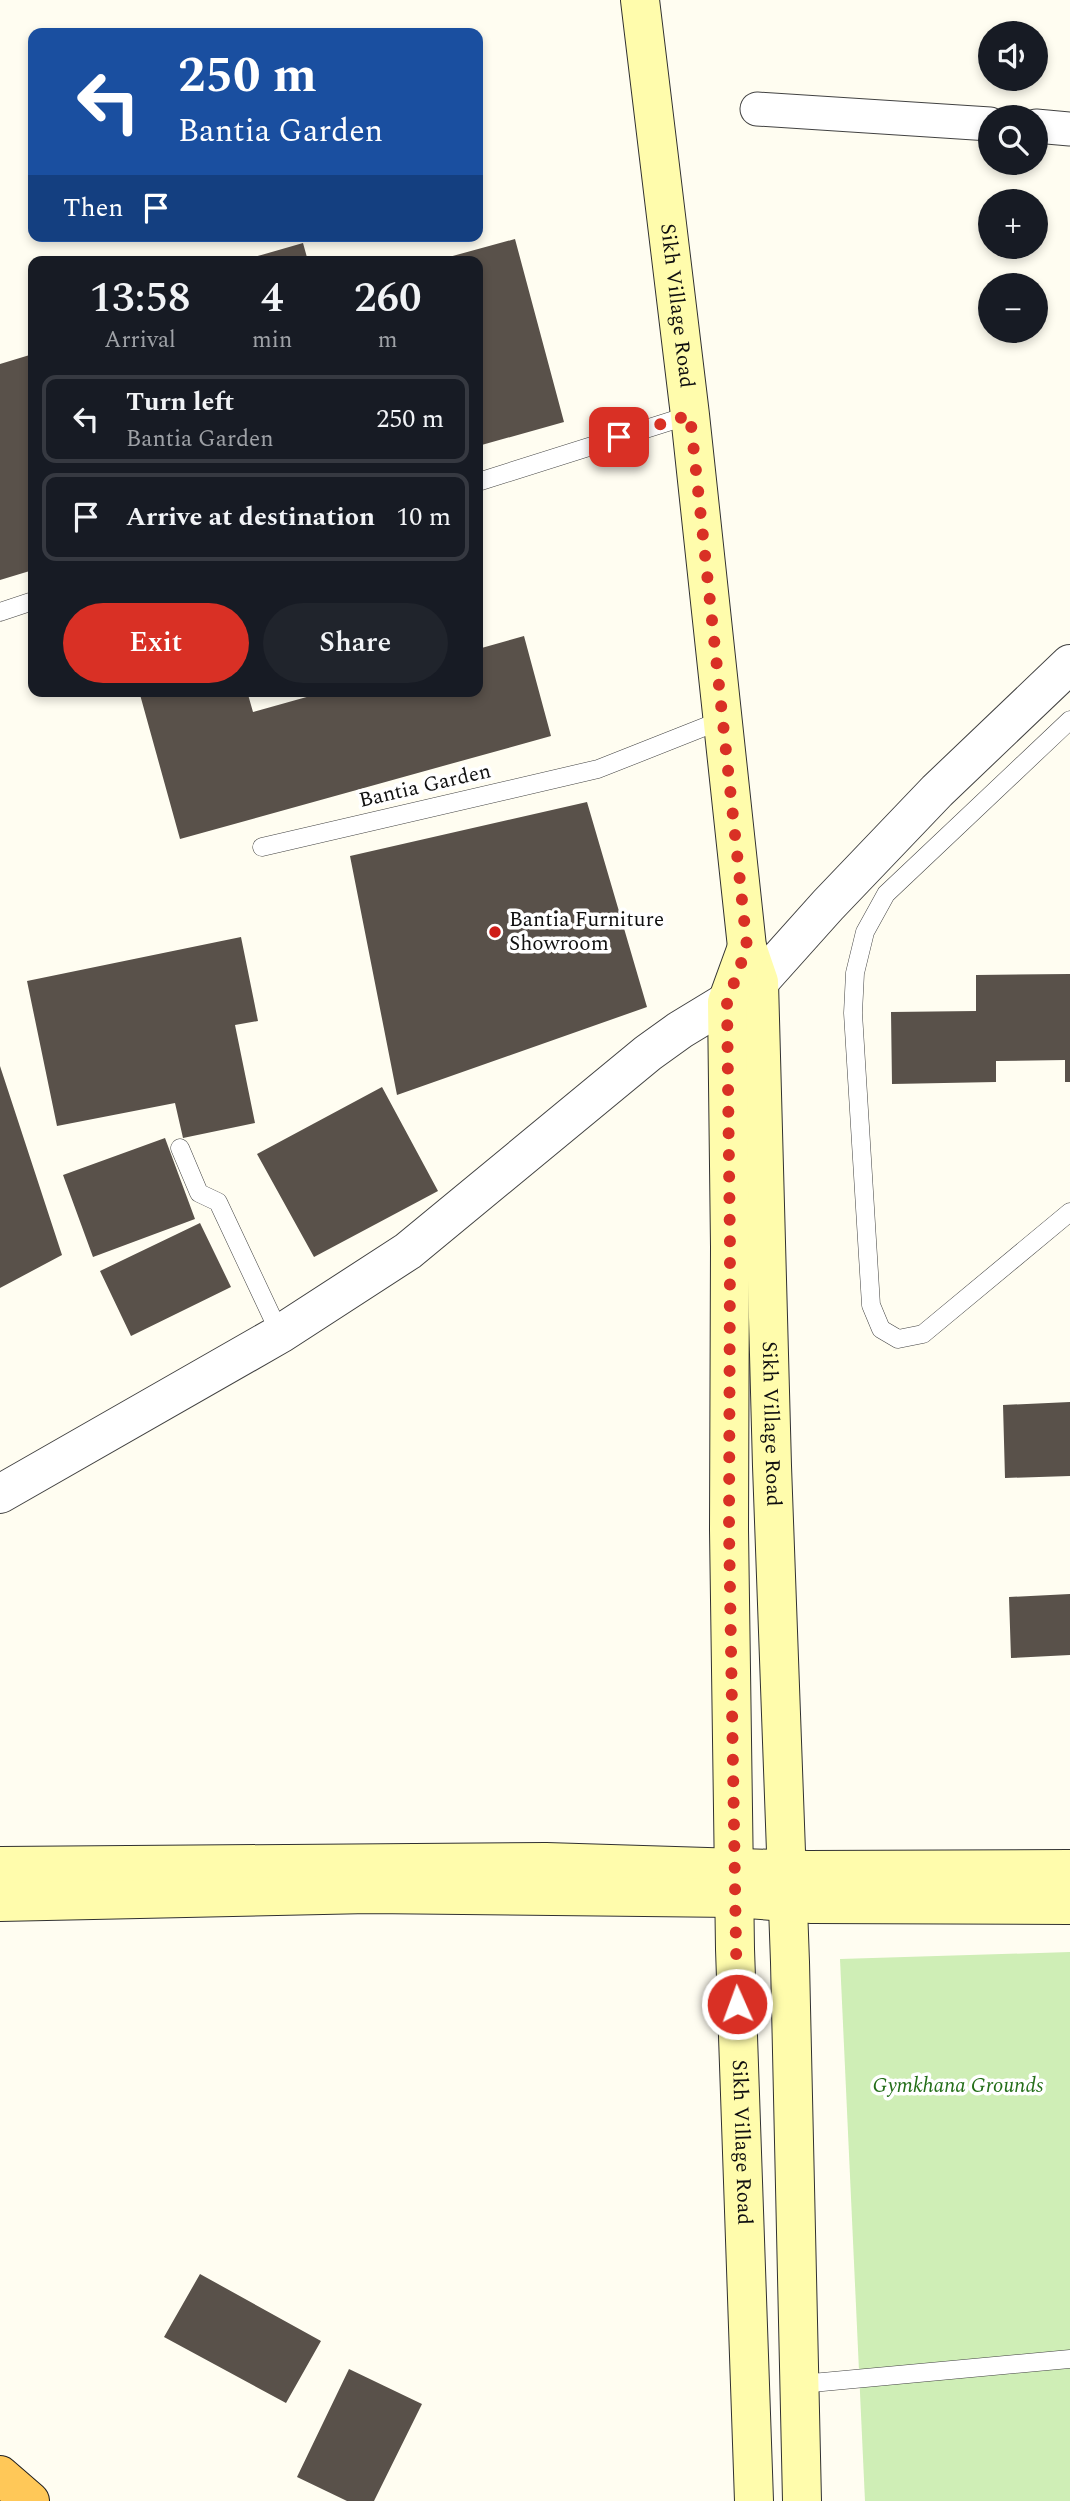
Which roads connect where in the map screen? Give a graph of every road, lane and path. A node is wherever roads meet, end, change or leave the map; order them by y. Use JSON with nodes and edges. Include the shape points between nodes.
{"nodes":[{"id":1,"x":640,"y":0,"type":"edge"},
{"id":2,"x":757,"y":110,"type":"dead end"},
{"id":3,"x":978,"y":123,"type":"edge"},
{"id":4,"x":1048,"y":127,"type":"edge"},
{"id":5,"x":1070,"y":128,"type":"edge"},
{"id":6,"x":690,"y":415,"type":"junction"},
{"id":7,"x":483,"y":480,"type":"edge"},
{"id":8,"x":28,"y":603,"type":"edge"},
{"id":9,"x":0,"y":612,"type":"edge"},
{"id":10,"x":1070,"y":664,"type":"edge"},
{"id":11,"x":722,"y":720,"type":"junction"},
{"id":12,"x":1070,"y":720,"type":"edge"},
{"id":13,"x":262,"y":847,"type":"dead end"},
{"id":14,"x":747,"y":947,"type":"junction"},
{"id":15,"x":759,"y":982,"type":"junction"},
{"id":16,"x":727,"y":1002,"type":"junction"},
{"id":17,"x":180,"y":1148,"type":"dead end"},
{"id":18,"x":1070,"y":1212,"type":"edge"},
{"id":19,"x":280,"y":1334,"type":"junction"},
{"id":20,"x":0,"y":1494,"type":"edge"},
{"id":21,"x":0,"y":1866,"type":"edge"},
{"id":22,"x":1070,"y":1869,"type":"edge"},
{"id":23,"x":735,"y":1882,"type":"junction"},
{"id":24,"x":786,"y":1886,"type":"junction"},
{"id":25,"x":0,"y":1902,"type":"edge"},
{"id":26,"x":1070,"y":1905,"type":"edge"},
{"id":27,"x":1070,"y":2359,"type":"edge"},
{"id":28,"x":801,"y":2384,"type":"junction"},
{"id":29,"x":0,"y":2475,"type":"edge"},
{"id":30,"x":30,"y":2501,"type":"edge"},
{"id":31,"x":754,"y":2501,"type":"edge"},
{"id":32,"x":802,"y":2501,"type":"edge"}],
"edges":[{"from":1,"to":6,"type":"main road","name":"Sikh Village Road"},
{"from":2,"to":3,"type":"street"},
{"from":4,"to":5,"type":"street"},
{"from":6,"to":7,"type":"lane"},
{"from":6,"to":11,"type":"main road","name":"Sikh Village Road"},
{"from":8,"to":9,"type":"lane"},
{"from":10,"to":15,"type":"street","via":[[937,791]]},
{"from":11,"to":13,"type":"lane","name":"Bantia Garden","via":[[598,769]]},
{"from":11,"to":14,"type":"main road","name":"Sikh Village Road"},
{"from":12,"to":18,"type":"lane","via":[[886,894],[866,932],[855,973],[853,1013],[870,1306],[881,1329],[898,1339],[923,1334]]},
{"from":14,"to":15,"type":"main road","name":"Sikh Village Road"},
{"from":14,"to":16,"type":"main road","name":"Sikh Village Road"},
{"from":15,"to":16,"type":"street"},
{"from":15,"to":24,"type":"main road","name":"Sikh Village Road"},
{"from":16,"to":19,"type":"street","via":[[648,1054],[408,1251]]},
{"from":16,"to":23,"type":"main road","name":"Sikh Village Road"},
{"from":17,"to":19,"type":"lane","via":[[199,1193],[218,1202]]},
{"from":19,"to":20,"type":"street"},
{"from":21,"to":23,"type":"main road","via":[[569,1862]]},
{"from":22,"to":24,"type":"main road"},
{"from":23,"to":24,"type":"main road"},
{"from":23,"to":25,"type":"main road"},
{"from":23,"to":31,"type":"main road","name":"Sikh Village Road"},
{"from":24,"to":26,"type":"main road"},
{"from":24,"to":28,"type":"main road","name":"Sikh Village Road"},
{"from":27,"to":28,"type":"lane"},
{"from":28,"to":32,"type":"main road","name":"Sikh Village Road"},
{"from":29,"to":30,"type":"highway"}]}
